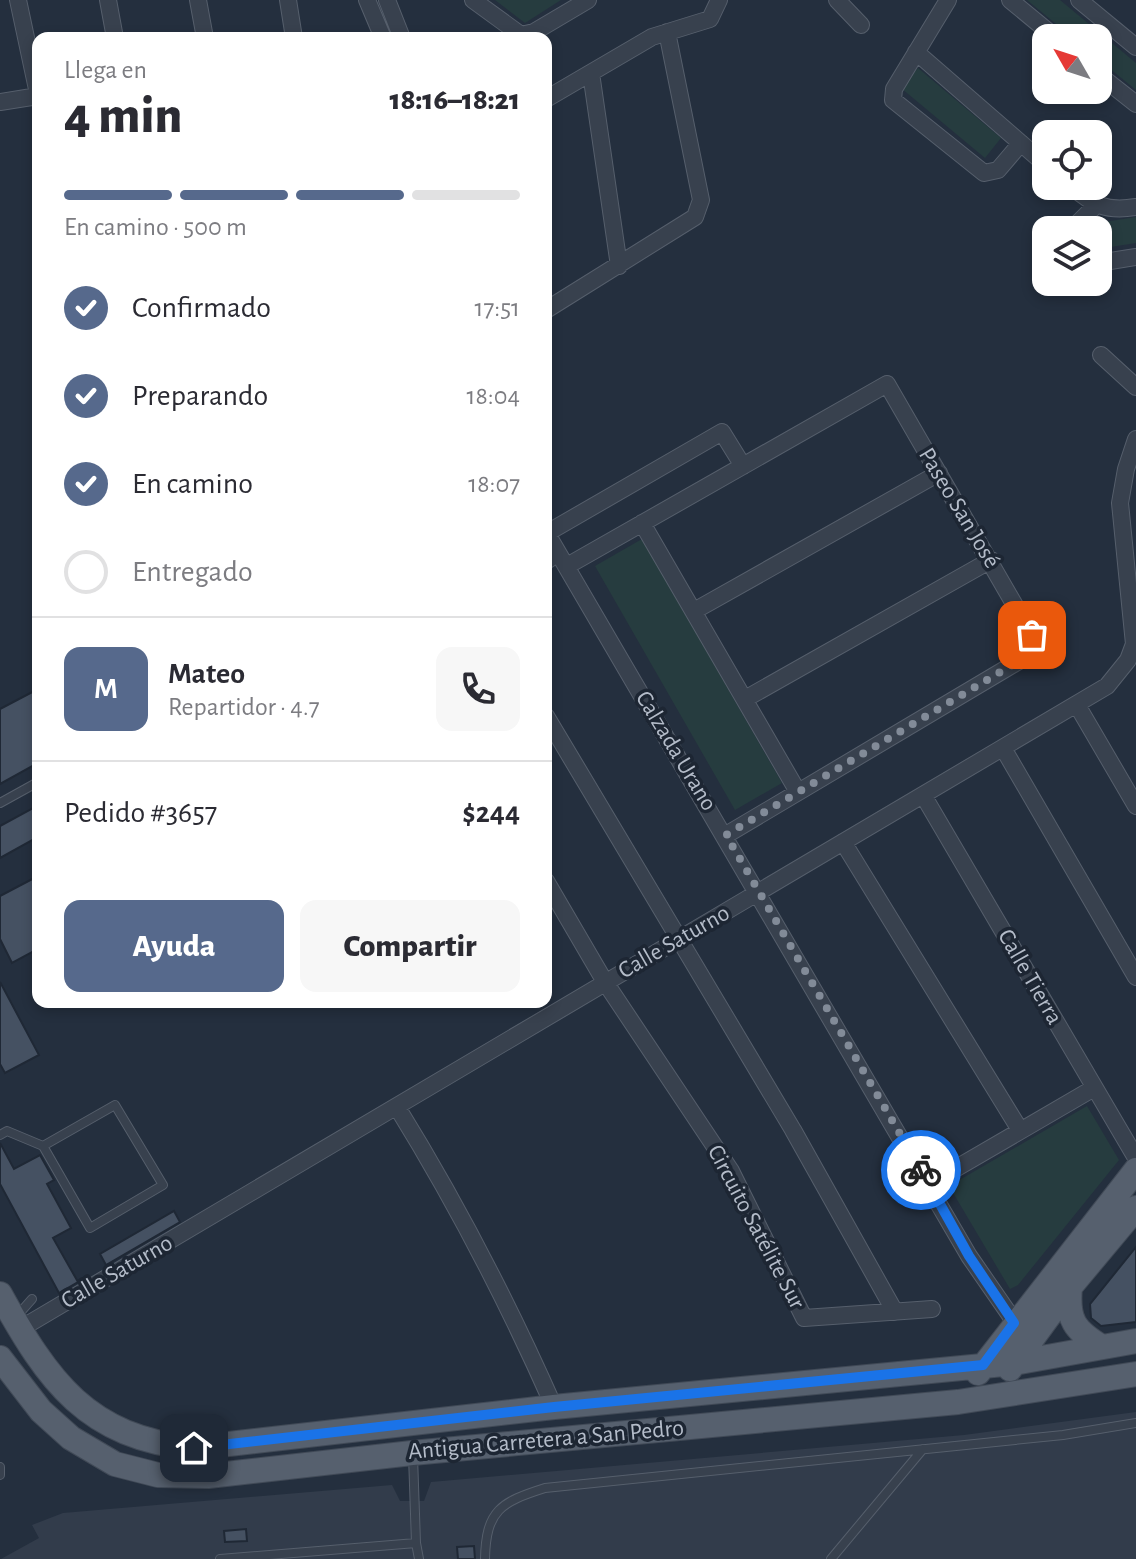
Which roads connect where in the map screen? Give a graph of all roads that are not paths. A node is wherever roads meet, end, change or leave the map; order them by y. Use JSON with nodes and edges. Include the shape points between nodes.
{"nodes":[{"id":1,"x":18,"y":0,"type":"edge"},
{"id":2,"x":108,"y":0,"type":"edge"},
{"id":3,"x":198,"y":0,"type":"edge"},
{"id":4,"x":288,"y":0,"type":"edge"},
{"id":5,"x":367,"y":0,"type":"edge"},
{"id":6,"x":387,"y":0,"type":"edge"},
{"id":7,"x":473,"y":0,"type":"edge"},
{"id":8,"x":588,"y":0,"type":"edge"},
{"id":9,"x":719,"y":0,"type":"edge"},
{"id":10,"x":837,"y":0,"type":"edge"},
{"id":11,"x":948,"y":0,"type":"edge"},
{"id":12,"x":1010,"y":0,"type":"edge"},
{"id":13,"x":1079,"y":0,"type":"edge"},
{"id":14,"x":1039,"y":24,"type":"edge"},
{"id":15,"x":861,"y":25,"type":"dead end"},
{"id":16,"x":114,"y":32,"type":"edge"},
{"id":17,"x":204,"y":32,"type":"edge"},
{"id":18,"x":293,"y":32,"type":"edge"},
{"id":19,"x":380,"y":32,"type":"edge"},
{"id":20,"x":400,"y":32,"type":"edge"},
{"id":21,"x":517,"y":32,"type":"edge"},
{"id":22,"x":534,"y":32,"type":"edge"},
{"id":23,"x":667,"y":32,"type":"junction"},
{"id":24,"x":1136,"y":47,"type":"edge"},
{"id":25,"x":916,"y":52,"type":"junction"},
{"id":26,"x":32,"y":66,"type":"edge"},
{"id":27,"x":591,"y":73,"type":"junction"},
{"id":28,"x":1112,"y":85,"type":"edge"},
{"id":29,"x":32,"y":96,"type":"edge"},
{"id":30,"x":552,"y":96,"type":"edge"},
{"id":31,"x":0,"y":102,"type":"edge"},
{"id":32,"x":1136,"y":104,"type":"edge"},
{"id":33,"x":1021,"y":143,"type":"junction"},
{"id":34,"x":1032,"y":153,"type":"edge"},
{"id":35,"x":1088,"y":200,"type":"edge"},
{"id":36,"x":1095,"y":206,"type":"junction"},
{"id":37,"x":1136,"y":207,"type":"edge"},
{"id":38,"x":1085,"y":216,"type":"edge"},
{"id":39,"x":1136,"y":257,"type":"edge"},
{"id":40,"x":1112,"y":261,"type":"edge"},
{"id":41,"x":619,"y":266,"type":"junction"},
{"id":42,"x":552,"y":306,"type":"edge"},
{"id":43,"x":1101,"y":355,"type":"dead end"},
{"id":44,"x":1136,"y":387,"type":"edge"},
{"id":45,"x":1136,"y":439,"type":"edge"},
{"id":46,"x":743,"y":466,"type":"junction"},
{"id":47,"x":939,"y":473,"type":"junction"},
{"id":48,"x":642,"y":523,"type":"junction"},
{"id":49,"x":552,"y":529,"type":"edge"},
{"id":50,"x":991,"y":560,"type":"junction"},
{"id":51,"x":558,"y":562,"type":"edge"},
{"id":52,"x":694,"y":611,"type":"junction"},
{"id":53,"x":745,"y":699,"type":"junction"},
{"id":54,"x":1077,"y":705,"type":"junction"},
{"id":55,"x":552,"y":726,"type":"edge"},
{"id":56,"x":1003,"y":748,"type":"junction"},
{"id":57,"x":32,"y":785,"type":"edge"},
{"id":58,"x":798,"y":792,"type":"junction"},
{"id":59,"x":923,"y":795,"type":"junction"},
{"id":60,"x":0,"y":803,"type":"edge"},
{"id":61,"x":1136,"y":806,"type":"edge"},
{"id":62,"x":726,"y":835,"type":"junction"},
{"id":63,"x":843,"y":842,"type":"junction"},
{"id":64,"x":552,"y":891,"type":"edge"},
{"id":65,"x":760,"y":892,"type":"junction"},
{"id":66,"x":680,"y":939,"type":"junction"},
{"id":67,"x":1136,"y":977,"type":"edge"},
{"id":68,"x":605,"y":982,"type":"junction"},
{"id":69,"x":1094,"y":1088,"type":"junction"},
{"id":70,"x":397,"y":1107,"type":"junction"},
{"id":71,"x":1020,"y":1130,"type":"junction"},
{"id":72,"x":0,"y":1135,"type":"edge"},
{"id":73,"x":43,"y":1146,"type":"junction"},
{"id":74,"x":1136,"y":1158,"type":"edge"},
{"id":75,"x":1136,"y":1170,"type":"edge"},
{"id":76,"x":929,"y":1184,"type":"junction"},
{"id":77,"x":1136,"y":1208,"type":"edge"},
{"id":78,"x":1070,"y":1287,"type":"junction"},
{"id":79,"x":0,"y":1294,"type":"edge"},
{"id":80,"x":32,"y":1299,"type":"dead end"},
{"id":81,"x":932,"y":1309,"type":"dead end"},
{"id":82,"x":895,"y":1312,"type":"junction"},
{"id":83,"x":17,"y":1324,"type":"junction"},
{"id":84,"x":1022,"y":1332,"type":"junction"},
{"id":85,"x":1136,"y":1341,"type":"edge"},
{"id":86,"x":1102,"y":1347,"type":"junction"},
{"id":87,"x":0,"y":1358,"type":"edge"},
{"id":88,"x":1014,"y":1363,"type":"junction"},
{"id":89,"x":983,"y":1365,"type":"junction"},
{"id":90,"x":1136,"y":1374,"type":"edge"},
{"id":91,"x":990,"y":1397,"type":"junction"},
{"id":92,"x":958,"y":1402,"type":"junction"},
{"id":93,"x":554,"y":1407,"type":"junction"},
{"id":94,"x":1136,"y":1423,"type":"edge"},
{"id":95,"x":923,"y":1449,"type":"junction"},
{"id":96,"x":412,"y":1453,"type":"junction"},
{"id":97,"x":0,"y":1467,"type":"edge"},
{"id":98,"x":0,"y":1475,"type":"edge"},
{"id":99,"x":416,"y":1543,"type":"junction"},
{"id":100,"x":262,"y":1558,"type":"edge"},
{"id":101,"x":220,"y":1559,"type":"edge"},
{"id":102,"x":419,"y":1559,"type":"edge"},
{"id":103,"x":485,"y":1559,"type":"edge"},
{"id":104,"x":831,"y":1559,"type":"edge"}],
"edges":[{"from":1,"to":26,"type":"street"},
{"from":2,"to":16,"type":"street"},
{"from":3,"to":17,"type":"street"},
{"from":4,"to":18,"type":"street"},
{"from":5,"to":19,"type":"street"},
{"from":6,"to":20,"type":"street"},
{"from":7,"to":21,"type":"street"},
{"from":8,"to":22,"type":"street"},
{"from":9,"to":23,"type":"street","via":[[710,19]]},
{"from":10,"to":15,"type":"street"},
{"from":11,"to":25,"type":"street"},
{"from":12,"to":14,"type":"street"},
{"from":13,"to":24,"type":"street"},
{"from":23,"to":27,"type":"street"},
{"from":23,"to":41,"type":"street","via":[[701,200],[695,217]]},
{"from":25,"to":33,"type":"street"},
{"from":25,"to":33,"type":"street","via":[[893,100],[984,173],[998,170]]},
{"from":27,"to":30,"type":"street"},
{"from":27,"to":41,"type":"street"},
{"from":28,"to":32,"type":"street"},
{"from":29,"to":31,"type":"street"},
{"from":33,"to":34,"type":"street"},
{"from":35,"to":36,"type":"street"},
{"from":36,"to":37,"type":"street"},
{"from":36,"to":38,"type":"street"},
{"from":39,"to":40,"type":"street"},
{"from":41,"to":42,"type":"street"},
{"from":43,"to":44,"type":"street"},
{"from":45,"to":54,"type":"street","name":"Calle Saturno","via":[[1120,503],[1134,644],[1107,686]]},
{"from":46,"to":47,"type":"street","name":"Paseo San José","via":[[887,384]]},
{"from":46,"to":48,"type":"street","name":"Paseo San José"},
{"from":46,"to":49,"type":"street","via":[[722,432]]},
{"from":47,"to":50,"type":"street","name":"Paseo San José"},
{"from":47,"to":52,"type":"street"},
{"from":48,"to":51,"type":"street","name":"Paseo San José","via":[[601,547]]},
{"from":48,"to":52,"type":"street"},
{"from":50,"to":53,"type":"street"},
{"from":50,"to":58,"type":"street","name":"Paseo San José","via":[[1032,635],[1033,649]]},
{"from":51,"to":62,"type":"street","name":"Calzada Urano"},
{"from":52,"to":53,"type":"street"},
{"from":53,"to":58,"type":"street"},
{"from":54,"to":56,"type":"street","name":"Calle Saturno"},
{"from":54,"to":61,"type":"street"},
{"from":55,"to":66,"type":"street"},
{"from":56,"to":59,"type":"street","name":"Calle Saturno"},
{"from":56,"to":67,"type":"street"},
{"from":57,"to":60,"type":"lane"},
{"from":58,"to":62,"type":"street","name":"Paseo San José"},
{"from":59,"to":63,"type":"street","name":"Calle Saturno"},
{"from":59,"to":69,"type":"street","name":"Calle Tierra"},
{"from":62,"to":65,"type":"street","name":"Calzada Urano"},
{"from":63,"to":65,"type":"street","name":"Calle Saturno"},
{"from":63,"to":71,"type":"street"},
{"from":64,"to":68,"type":"street"},
{"from":65,"to":66,"type":"street","name":"Calle Saturno"},
{"from":65,"to":76,"type":"street","name":"Calzada Urano"},
{"from":66,"to":68,"type":"street","name":"Calle Saturno"},
{"from":66,"to":82,"type":"street"},
{"from":68,"to":70,"type":"street","name":"Calle Saturno"},
{"from":68,"to":82,"type":"street","name":"Circuito Satélite Sur","via":[[731,1171],[804,1318]]},
{"from":69,"to":71,"type":"street"},
{"from":69,"to":74,"type":"street","name":"Calle Tierra"},
{"from":70,"to":83,"type":"street","name":"Calle Saturno"},
{"from":70,"to":93,"type":"street","via":[[513,1314]]},
{"from":71,"to":76,"type":"street"},
{"from":72,"to":73,"type":"lane","via":[[7,1131]]},
{"from":73,"to":73,"type":"lane","via":[[90,1228],[163,1185],[115,1105]]},
{"from":75,"to":84,"type":"main road"},
{"from":76,"to":84,"type":"street","name":"Calzada Urano","via":[[969,1256]]},
{"from":77,"to":78,"type":"main road"},
{"from":78,"to":84,"type":"main road"},
{"from":78,"to":86,"type":"main road","via":[[1071,1322]]},
{"from":79,"to":83,"type":"main road","name":"Antigua Carretera a San Pedro"},
{"from":80,"to":83,"type":"lane"},
{"from":81,"to":82,"type":"street","name":"Circuito Satélite Sur"},
{"from":83,"to":93,"type":"main road","name":"Antigua Carretera a San Pedro","via":[[56,1384],[90,1414],[143,1439],[194,1448]]},
{"from":84,"to":88,"type":"main road"},
{"from":84,"to":89,"type":"main road"},
{"from":85,"to":86,"type":"main road","name":"Antigua Carretera a San Pedro"},
{"from":86,"to":88,"type":"main road","name":"Antigua Carretera a San Pedro"},
{"from":87,"to":96,"type":"main road","name":"Antigua Carretera a San Pedro","via":[[41,1411],[71,1438],[138,1471],[208,1476]]},
{"from":88,"to":89,"type":"main road","name":"Antigua Carretera a San Pedro"},
{"from":88,"to":91,"type":"main road"},
{"from":89,"to":92,"type":"main road"},
{"from":89,"to":93,"type":"main road","name":"Antigua Carretera a San Pedro"},
{"from":90,"to":91,"type":"main road","name":"Antigua Carretera a San Pedro"},
{"from":91,"to":92,"type":"main road","name":"Antigua Carretera a San Pedro"},
{"from":92,"to":96,"type":"main road","name":"Antigua Carretera a San Pedro"},
{"from":94,"to":95,"type":"lane"},
{"from":95,"to":103,"type":"lane","via":[[545,1488],[498,1510],[486,1530]]},
{"from":95,"to":104,"type":"lane"},
{"from":96,"to":99,"type":"lane"},
{"from":97,"to":98,"type":"lane"},
{"from":99,"to":100,"type":"lane"},
{"from":99,"to":102,"type":"lane"},
{"from":100,"to":101,"type":"lane"}]}
